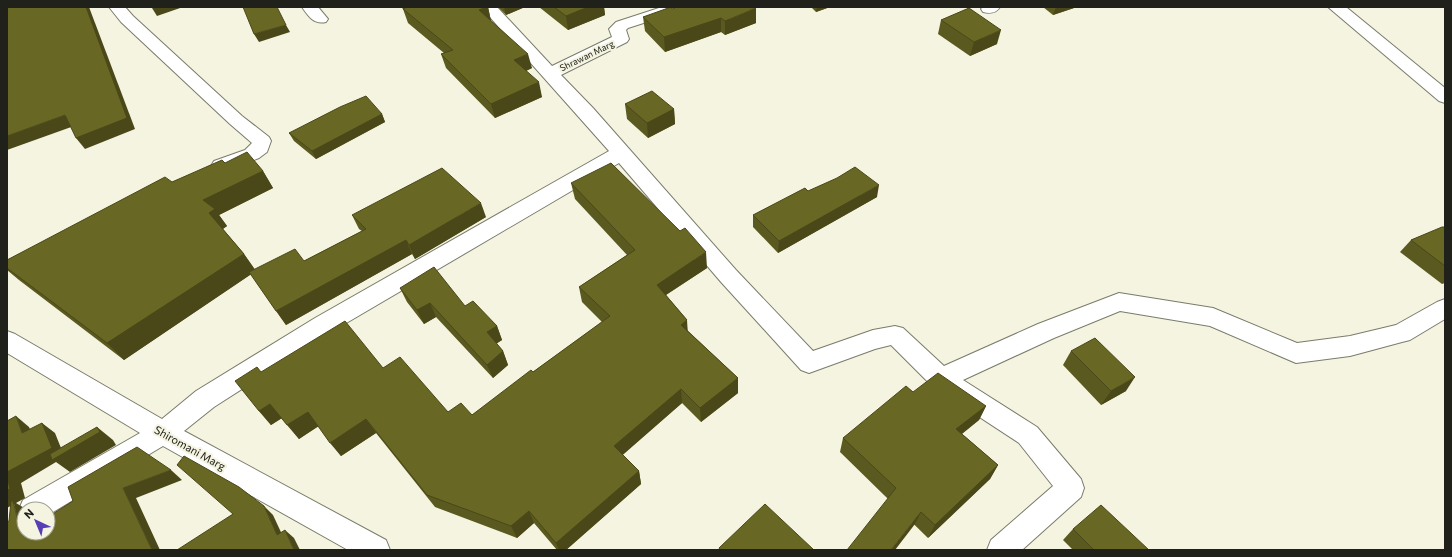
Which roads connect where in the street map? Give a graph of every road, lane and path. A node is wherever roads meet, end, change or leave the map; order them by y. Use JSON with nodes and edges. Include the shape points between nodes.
{"nodes":[{"id":1,"x":489,"y":7,"type":"edge"},
{"id":2,"x":678,"y":7,"type":"edge"},
{"id":3,"x":1336,"y":7,"type":"edge"},
{"id":4,"x":125,"y":9,"type":"edge"},
{"id":5,"x":549,"y":74,"type":"junction"},
{"id":6,"x":1445,"y":97,"type":"edge"},
{"id":7,"x":621,"y":153,"type":"junction"},
{"id":8,"x":202,"y":173,"type":"edge"},
{"id":9,"x":1445,"y":308,"type":"edge"},
{"id":10,"x":7,"y":341,"type":"edge"},
{"id":11,"x":941,"y":379,"type":"junction"},
{"id":12,"x":163,"y":433,"type":"junction"},
{"id":13,"x":45,"y":501,"type":"edge"},
{"id":14,"x":376,"y":550,"type":"edge"},
{"id":15,"x":1001,"y":550,"type":"edge"}],
"edges":[{"from":1,"to":5,"type":"street"},
{"from":2,"to":5,"type":"street","name":"Shrawan Marg","via":[[622,25],[618,29],[621,39]]},
{"from":3,"to":6,"type":"street"},
{"from":4,"to":8,"type":"street","via":[[127,19],[230,115],[262,141],[260,148],[252,154]]},
{"from":5,"to":7,"type":"street"},
{"from":7,"to":11,"type":"street","via":[[761,313],[809,363],[873,340],[895,335]]},
{"from":7,"to":12,"type":"street","via":[[253,367],[205,399]]},
{"from":9,"to":11,"type":"street","via":[[1402,333],[1350,346],[1296,353],[1213,317],[1119,302],[1046,331]]},
{"from":10,"to":12,"type":"street","name":"Shiromani Marg"},
{"from":11,"to":15,"type":"street","via":[[1028,435],[1072,488]]},
{"from":12,"to":13,"type":"street"},
{"from":12,"to":14,"type":"street","name":"Shiromani Marg"}]}
